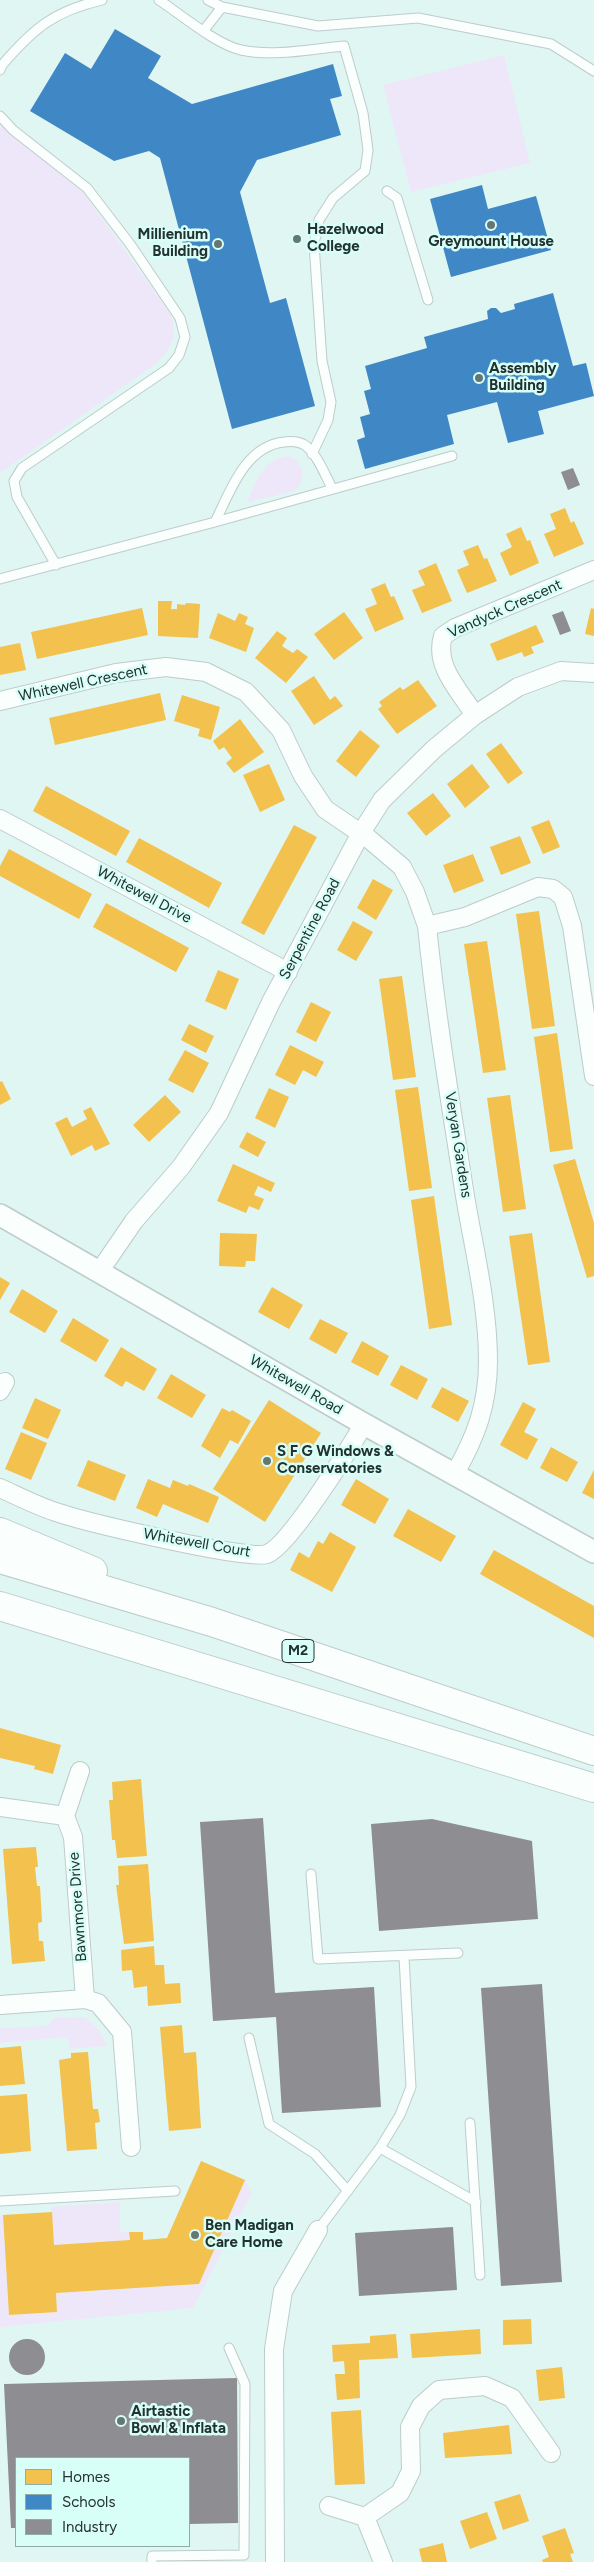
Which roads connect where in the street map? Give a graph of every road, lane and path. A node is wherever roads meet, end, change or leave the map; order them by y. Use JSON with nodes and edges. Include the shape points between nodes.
{"nodes":[{"id":1,"x":102,"y":0,"type":"edge"},
{"id":2,"x":159,"y":0,"type":"edge"},
{"id":3,"x":208,"y":0,"type":"edge"},
{"id":4,"x":222,"y":7,"type":"junction"},
{"id":5,"x":204,"y":30,"type":"junction"},
{"id":6,"x":0,"y":70,"type":"edge"},
{"id":7,"x":594,"y":71,"type":"edge"},
{"id":8,"x":0,"y":116,"type":"edge"},
{"id":9,"x":387,"y":191,"type":"dead end"},
{"id":10,"x":428,"y":300,"type":"dead end"},
{"id":11,"x":312,"y":454,"type":"junction"},
{"id":12,"x":452,"y":456,"type":"dead end"},
{"id":13,"x":332,"y":488,"type":"junction"},
{"id":14,"x":216,"y":522,"type":"junction"},
{"id":15,"x":56,"y":565,"type":"junction"},
{"id":16,"x":594,"y":570,"type":"edge"},
{"id":17,"x":0,"y":579,"type":"edge"},
{"id":18,"x":594,"y":673,"type":"edge"},
{"id":19,"x":0,"y":701,"type":"edge"},
{"id":20,"x":475,"y":715,"type":"junction"},
{"id":21,"x":0,"y":819,"type":"edge"},
{"id":22,"x":361,"y":833,"type":"junction"},
{"id":23,"x":426,"y":926,"type":"junction"},
{"id":24,"x":288,"y":972,"type":"junction"},
{"id":25,"x":594,"y":1076,"type":"edge"},
{"id":26,"x":0,"y":1215,"type":"edge"},
{"id":27,"x":99,"y":1272,"type":"junction"},
{"id":28,"x":364,"y":1424,"type":"junction"},
{"id":29,"x":454,"y":1475,"type":"junction"},
{"id":30,"x":0,"y":1488,"type":"edge"},
{"id":31,"x":0,"y":1532,"type":"edge"},
{"id":32,"x":594,"y":1552,"type":"edge"},
{"id":33,"x":0,"y":1559,"type":"edge"},
{"id":34,"x":0,"y":1606,"type":"edge"},
{"id":35,"x":212,"y":1622,"type":"junction"},
{"id":36,"x":594,"y":1752,"type":"edge"},
{"id":37,"x":80,"y":1771,"type":"dead end"},
{"id":38,"x":594,"y":1788,"type":"edge"},
{"id":39,"x":0,"y":1807,"type":"edge"},
{"id":40,"x":65,"y":1816,"type":"junction"},
{"id":41,"x":310,"y":1874,"type":"dead end"},
{"id":42,"x":458,"y":1953,"type":"dead end"},
{"id":43,"x":404,"y":1957,"type":"junction"},
{"id":44,"x":85,"y":1999,"type":"junction"},
{"id":45,"x":0,"y":2004,"type":"edge"},
{"id":46,"x":249,"y":2038,"type":"dead end"},
{"id":47,"x":470,"y":2123,"type":"dead end"},
{"id":48,"x":132,"y":2147,"type":"dead end"},
{"id":49,"x":380,"y":2148,"type":"junction"},
{"id":50,"x":175,"y":2191,"type":"dead end"},
{"id":51,"x":348,"y":2191,"type":"junction"},
{"id":52,"x":0,"y":2201,"type":"edge"},
{"id":53,"x":476,"y":2202,"type":"junction"},
{"id":54,"x":318,"y":2230,"type":"joint"},
{"id":55,"x":480,"y":2275,"type":"dead end"},
{"id":56,"x":229,"y":2348,"type":"dead end"},
{"id":57,"x":551,"y":2453,"type":"dead end"},
{"id":58,"x":329,"y":2506,"type":"dead end"},
{"id":59,"x":365,"y":2517,"type":"junction"},
{"id":60,"x":152,"y":2562,"type":"edge"},
{"id":61,"x":275,"y":2562,"type":"edge"},
{"id":62,"x":383,"y":2562,"type":"edge"}],
"edges":[{"from":1,"to":6,"type":"lane","via":[[56,14],[26,36]]},
{"from":2,"to":5,"type":"lane"},
{"from":3,"to":4,"type":"lane"},
{"from":4,"to":5,"type":"lane"},
{"from":4,"to":7,"type":"lane","via":[[318,26],[418,18],[551,44]]},
{"from":5,"to":11,"type":"lane","via":[[240,50],[270,53],[344,46],[363,113],[368,150],[364,171],[333,198],[320,220],[314,246],[322,361],[331,402],[328,420]]},
{"from":8,"to":15,"type":"lane","via":[[13,130],[88,188],[180,318],[185,337],[179,355],[169,368],[22,468],[14,481],[17,497]]},
{"from":9,"to":10,"type":"lane","via":[[397,198]]},
{"from":11,"to":13,"type":"lane"},
{"from":11,"to":14,"type":"lane","via":[[304,444],[291,441],[277,442],[264,448],[239,474]]},
{"from":12,"to":13,"type":"lane"},
{"from":13,"to":14,"type":"lane"},
{"from":14,"to":15,"type":"lane"},
{"from":15,"to":17,"type":"lane"},
{"from":16,"to":20,"type":"street","name":"Vandyck Crescent","via":[[443,636],[439,650],[443,665]]},
{"from":18,"to":20,"type":"street","name":"Serpentine Road","via":[[561,671],[518,687]]},
{"from":19,"to":22,"type":"street","name":"Whitewell Crescent","via":[[116,673],[166,667],[206,672],[246,692],[281,730],[303,776],[325,809]]},
{"from":20,"to":22,"type":"street","name":"Serpentine Road","via":[[434,749],[382,800]]},
{"from":21,"to":24,"type":"street","name":"Whitewell Drive"},
{"from":22,"to":23,"type":"street","name":"Veryan Gardens","via":[[402,867],[415,892]]},
{"from":22,"to":24,"type":"street","name":"Serpentine Road"},
{"from":23,"to":25,"type":"street","via":[[465,917],[538,887],[553,889],[563,897],[572,926]]},
{"from":23,"to":29,"type":"street","name":"Veryan Gardens","via":[[485,1315],[488,1362],[483,1408],[473,1441]]},
{"from":24,"to":27,"type":"street","name":"Serpentine Road","via":[[220,1113],[134,1221]]},
{"from":26,"to":27,"type":"street","name":"Whitewell Road"},
{"from":27,"to":28,"type":"street","name":"Whitewell Road"},
{"from":28,"to":29,"type":"street","name":"Whitewell Road"},
{"from":28,"to":30,"type":"street","name":"Whitewell Court","via":[[282,1545],[266,1555],[97,1525]]},
{"from":29,"to":32,"type":"street","name":"Whitewell Road"},
{"from":31,"to":35,"type":"highway"},
{"from":33,"to":35,"type":"highway","number":"M2"},
{"from":34,"to":38,"type":"highway"},
{"from":35,"to":36,"type":"highway","number":"M2"},
{"from":37,"to":40,"type":"street"},
{"from":39,"to":40,"type":"street"},
{"from":40,"to":44,"type":"street","name":"Bawnmore Drive","via":[[73,1836]]},
{"from":41,"to":43,"type":"lane","via":[[318,1959]]},
{"from":42,"to":43,"type":"lane"},
{"from":43,"to":49,"type":"lane","via":[[411,2088],[400,2115]]},
{"from":44,"to":45,"type":"street"},
{"from":44,"to":48,"type":"street","via":[[98,2003],[122,2032]]},
{"from":46,"to":51,"type":"lane","via":[[269,2124],[315,2154]]},
{"from":47,"to":53,"type":"lane"},
{"from":49,"to":51,"type":"lane"},
{"from":49,"to":53,"type":"lane"},
{"from":50,"to":52,"type":"lane"},
{"from":51,"to":54,"type":"lane"},
{"from":53,"to":55,"type":"lane"},
{"from":54,"to":61,"type":"street","via":[[283,2291],[274,2350]]},
{"from":56,"to":60,"type":"lane","via":[[245,2384],[244,2555],[152,2556]]},
{"from":57,"to":59,"type":"street","via":[[512,2398],[485,2386],[439,2390],[421,2406],[410,2427],[411,2471],[400,2493]]},
{"from":58,"to":59,"type":"street"},
{"from":59,"to":62,"type":"street"}]}
